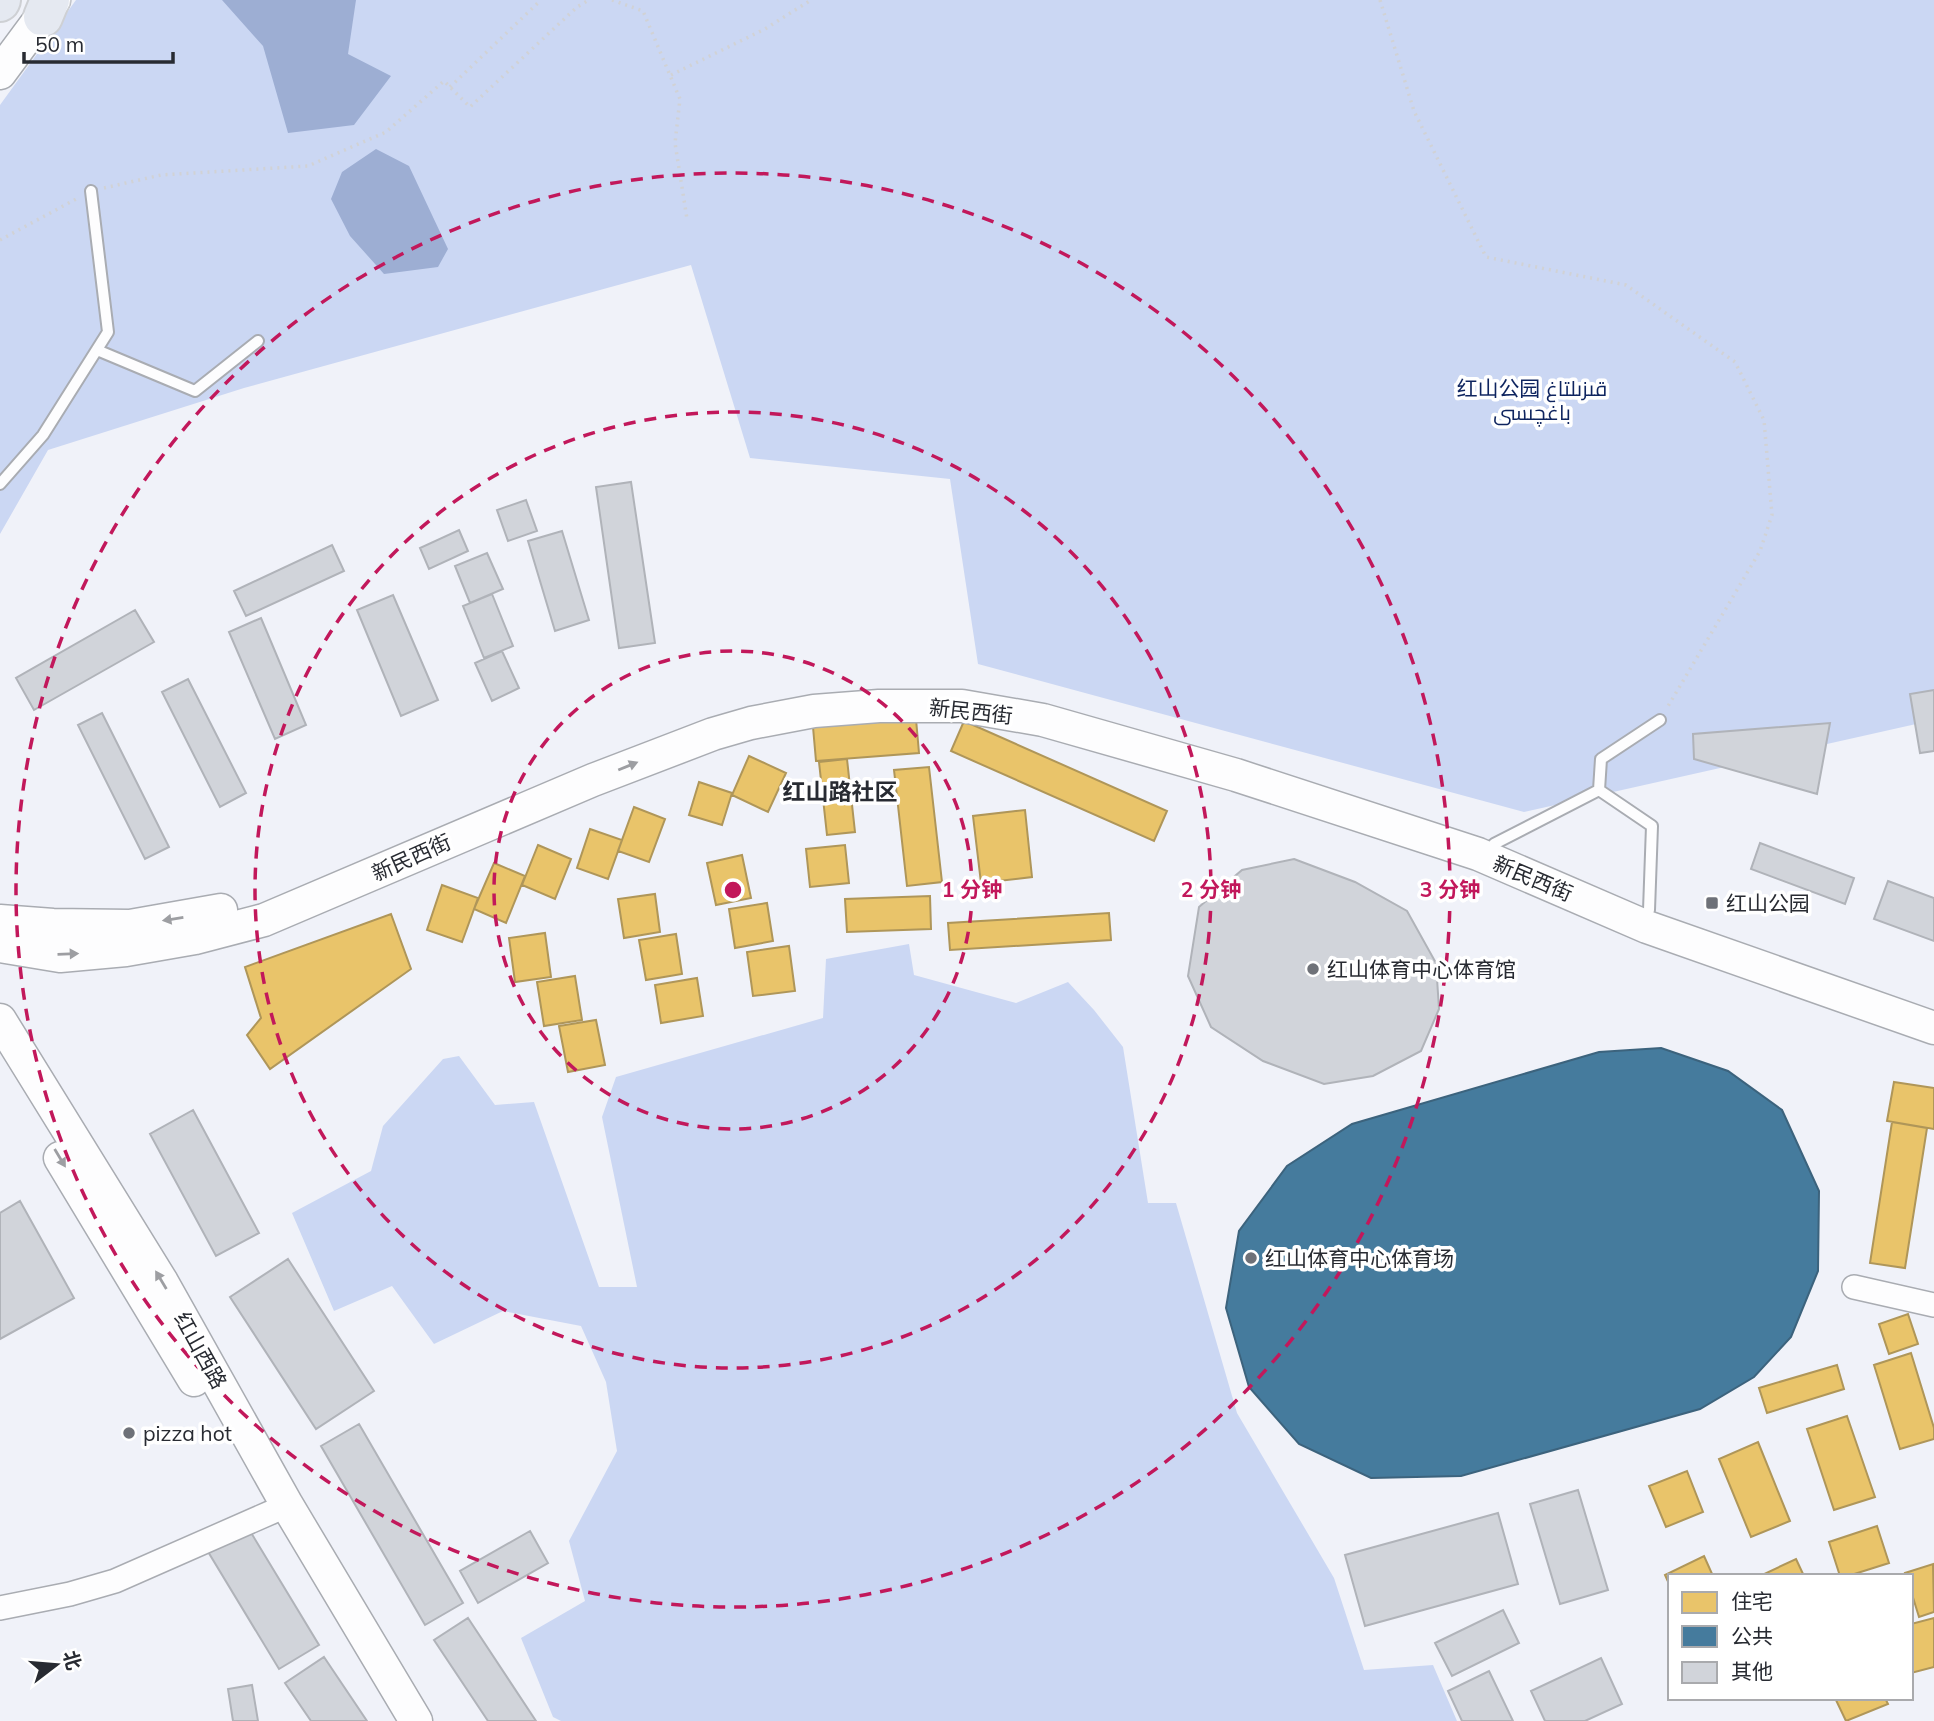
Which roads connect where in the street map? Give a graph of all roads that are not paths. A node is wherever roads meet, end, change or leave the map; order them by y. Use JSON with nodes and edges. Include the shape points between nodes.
{"nodes":[{"id":1,"x":49,"y":6,"type":"edge"},
{"id":2,"x":0,"y":73,"type":"edge"},
{"id":3,"x":91,"y":191,"type":"road end"},
{"id":4,"x":257,"y":341,"type":"dead end"},
{"id":5,"x":97,"y":349,"type":"junction"},
{"id":6,"x":0,"y":484,"type":"edge"},
{"id":7,"x":1660,"y":720,"type":"road end"},
{"id":8,"x":1599,"y":790,"type":"junction"},
{"id":9,"x":1494,"y":844,"type":"junction"},
{"id":10,"x":1649,"y":910,"type":"junction"},
{"id":11,"x":0,"y":921,"type":"edge"},
{"id":12,"x":0,"y":946,"type":"edge"},
{"id":13,"x":1934,"y":1007,"type":"edge"},
{"id":14,"x":0,"y":1020,"type":"edge"},
{"id":15,"x":1934,"y":1028,"type":"edge"},
{"id":16,"x":0,"y":1057,"type":"edge"},
{"id":17,"x":1854,"y":1287,"type":"dead end"},
{"id":18,"x":1934,"y":1305,"type":"edge"},
{"id":19,"x":272,"y":1512,"type":"junction"},
{"id":20,"x":0,"y":1608,"type":"edge"},
{"id":21,"x":395,"y":1721,"type":"edge"},
{"id":22,"x":416,"y":1721,"type":"edge"}],
"edges":[{"from":1,"to":2,"type":"main road"},
{"from":3,"to":5,"type":"lane","via":[[108,332]]},
{"from":4,"to":5,"type":"lane","via":[[195,391]]},
{"from":5,"to":6,"type":"lane","via":[[43,435]]},
{"from":7,"to":8,"type":"lane","via":[[1601,759]]},
{"from":8,"to":9,"type":"lane"},
{"from":8,"to":10,"type":"lane","via":[[1652,826]]},
{"from":9,"to":10,"type":"main road","name":"新民西街"},
{"from":9,"to":11,"type":"main road","name":"新民西街","one_way":true,"via":[[1289,771],[1064,707],[997,693],[913,685],[806,694],[714,712],[622,744],[275,897],[130,926]]},
{"from":10,"to":13,"type":"main road","name":"新民西街"},
{"from":12,"to":15,"type":"main road","name":"新民西街","one_way":true,"via":[[60,956],[195,938],[264,920],[713,734],[814,711],[961,705],[1042,720],[1236,775],[1478,854],[1647,928]]},
{"from":22,"to":14,"type":"main road","name":"红山西路","one_way":true,"via":[[162,1282]]},
{"from":16,"to":19,"type":"main road","name":"红山西路","one_way":true},
{"from":17,"to":18,"type":"street"},
{"from":19,"to":20,"type":"street","via":[[115,1581]]},
{"from":19,"to":21,"type":"main road","name":"红山西路"}]}
